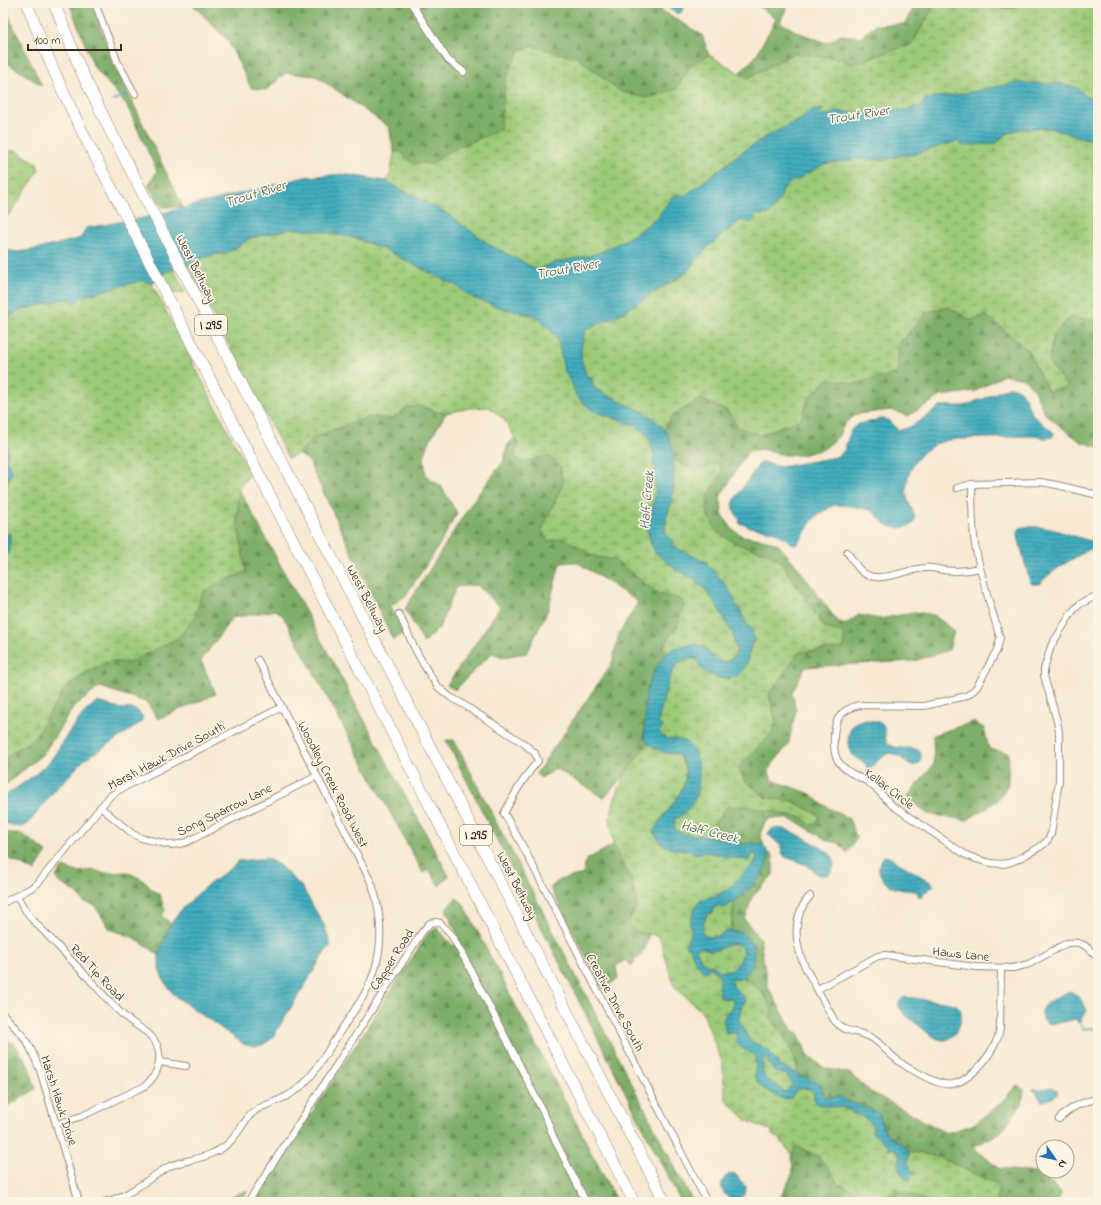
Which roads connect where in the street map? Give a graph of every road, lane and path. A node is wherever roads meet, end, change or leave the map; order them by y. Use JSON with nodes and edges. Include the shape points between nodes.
{"nodes":[{"id":1,"x":27,"y":3,"type":"edge"},
{"id":2,"x":54,"y":3,"type":"edge"},
{"id":3,"x":95,"y":3,"type":"edge"},
{"id":4,"x":411,"y":3,"type":"edge"},
{"id":5,"x":464,"y":72,"type":"dead end"},
{"id":6,"x":135,"y":94,"type":"dead end"},
{"id":7,"x":972,"y":484,"type":"junction"},
{"id":8,"x":957,"y":488,"type":"dead end"},
{"id":9,"x":1098,"y":496,"type":"edge"},
{"id":10,"x":847,"y":552,"type":"dead end"},
{"id":11,"x":980,"y":568,"type":"junction"},
{"id":12,"x":1098,"y":595,"type":"edge"},
{"id":13,"x":399,"y":614,"type":"dead end"},
{"id":14,"x":258,"y":660,"type":"dead end"},
{"id":15,"x":282,"y":707,"type":"junction"},
{"id":16,"x":317,"y":776,"type":"junction"},
{"id":17,"x":100,"y":808,"type":"junction"},
{"id":18,"x":17,"y":896,"type":"junction"},
{"id":19,"x":810,"y":896,"type":"dead end"},
{"id":20,"x":3,"y":903,"type":"edge"},
{"id":21,"x":1098,"y":958,"type":"edge"},
{"id":22,"x":1001,"y":968,"type":"junction"},
{"id":23,"x":818,"y":989,"type":"junction"},
{"id":24,"x":3,"y":1014,"type":"edge"},
{"id":25,"x":160,"y":1062,"type":"junction"},
{"id":26,"x":186,"y":1066,"type":"dead end"},
{"id":27,"x":1098,"y":1099,"type":"edge"},
{"id":28,"x":1059,"y":1119,"type":"dead end"},
{"id":29,"x":56,"y":1124,"type":"junction"},
{"id":30,"x":79,"y":1202,"type":"edge"},
{"id":31,"x":104,"y":1202,"type":"edge"},
{"id":32,"x":248,"y":1202,"type":"edge"},
{"id":33,"x":586,"y":1202,"type":"edge"},
{"id":34,"x":634,"y":1202,"type":"edge"},
{"id":35,"x":665,"y":1202,"type":"edge"},
{"id":36,"x":707,"y":1202,"type":"edge"}],
"edges":[{"from":1,"to":34,"type":"highway","number":"I 295","via":[[43,48],[87,144]]},
{"from":2,"to":35,"type":"highway","name":"West Beltway","number":"I 295","via":[[82,73],[111,132]]},
{"from":3,"to":6,"type":"street","via":[[118,62]]},
{"from":4,"to":5,"type":"street","via":[[448,60]]},
{"from":7,"to":8,"type":"street"},
{"from":7,"to":9,"type":"street","via":[[1049,483]]},
{"from":7,"to":11,"type":"street","name":"Kellar Circle","via":[[973,527]]},
{"from":10,"to":11,"type":"street","via":[[860,570],[875,577],[924,568],[956,571]]},
{"from":11,"to":12,"type":"street","name":"Kellar Circle","via":[[1000,638],[997,650],[974,690],[962,697],[924,706],[852,706],[840,716],[835,725],[834,736],[834,752],[843,767],[876,788],[893,806],[966,855],[976,859],[1007,863],[1043,846],[1048,841],[1059,780],[1059,732],[1044,669],[1051,646],[1072,612],[1080,604]]},
{"from":13,"to":36,"type":"street","name":"Creative Drive South","via":[[414,647],[437,686],[535,752],[538,761],[504,813]]},
{"from":14,"to":15,"type":"street","name":"Woodley Creek Road West"},
{"from":15,"to":16,"type":"street","name":"Woodley Creek Road West"},
{"from":15,"to":17,"type":"street","name":"Marsh Hawk Drive South","via":[[119,790]]},
{"from":16,"to":17,"type":"street","name":"Song Sparrow Lane","via":[[179,844],[171,845],[141,838]]},
{"from":16,"to":31,"type":"street","name":"Woodley Creek Road West","via":[[372,884],[378,907],[379,953],[368,987],[315,1070],[298,1088],[276,1102],[256,1110],[222,1148],[203,1157],[172,1166],[130,1193]]},
{"from":17,"to":18,"type":"street","name":"Marsh Hawk Drive South","via":[[45,876]]},
{"from":18,"to":20,"type":"street","name":"Marsh Hawk Drive South"},
{"from":18,"to":25,"type":"street","name":"Red Tip Road","via":[[31,918],[124,1016],[153,1038]]},
{"from":19,"to":23,"type":"street","via":[[800,910],[796,932],[797,945]]},
{"from":21,"to":22,"type":"street","name":"Haws Lane","via":[[1088,947],[1072,942],[1029,964],[1017,968]]},
{"from":22,"to":23,"type":"street","name":"Haws Lane","via":[[885,955],[878,956]]},
{"from":22,"to":23,"type":"street","via":[[1000,1035],[975,1071],[949,1085],[934,1082],[902,1064],[867,1036],[843,1029],[834,1020]]},
{"from":24,"to":29,"type":"street","name":"Marsh Hawk Drive","via":[[23,1036],[36,1059]]},
{"from":25,"to":26,"type":"street"},
{"from":25,"to":29,"type":"street","via":[[154,1076],[144,1086],[82,1116]]},
{"from":27,"to":28,"type":"street","via":[[1068,1110]]},
{"from":29,"to":30,"type":"street","name":"Marsh Hawk Drive"},
{"from":32,"to":33,"type":"street","name":"Capper Road","via":[[422,932],[430,923],[436,922],[450,933],[466,961]]}]}
